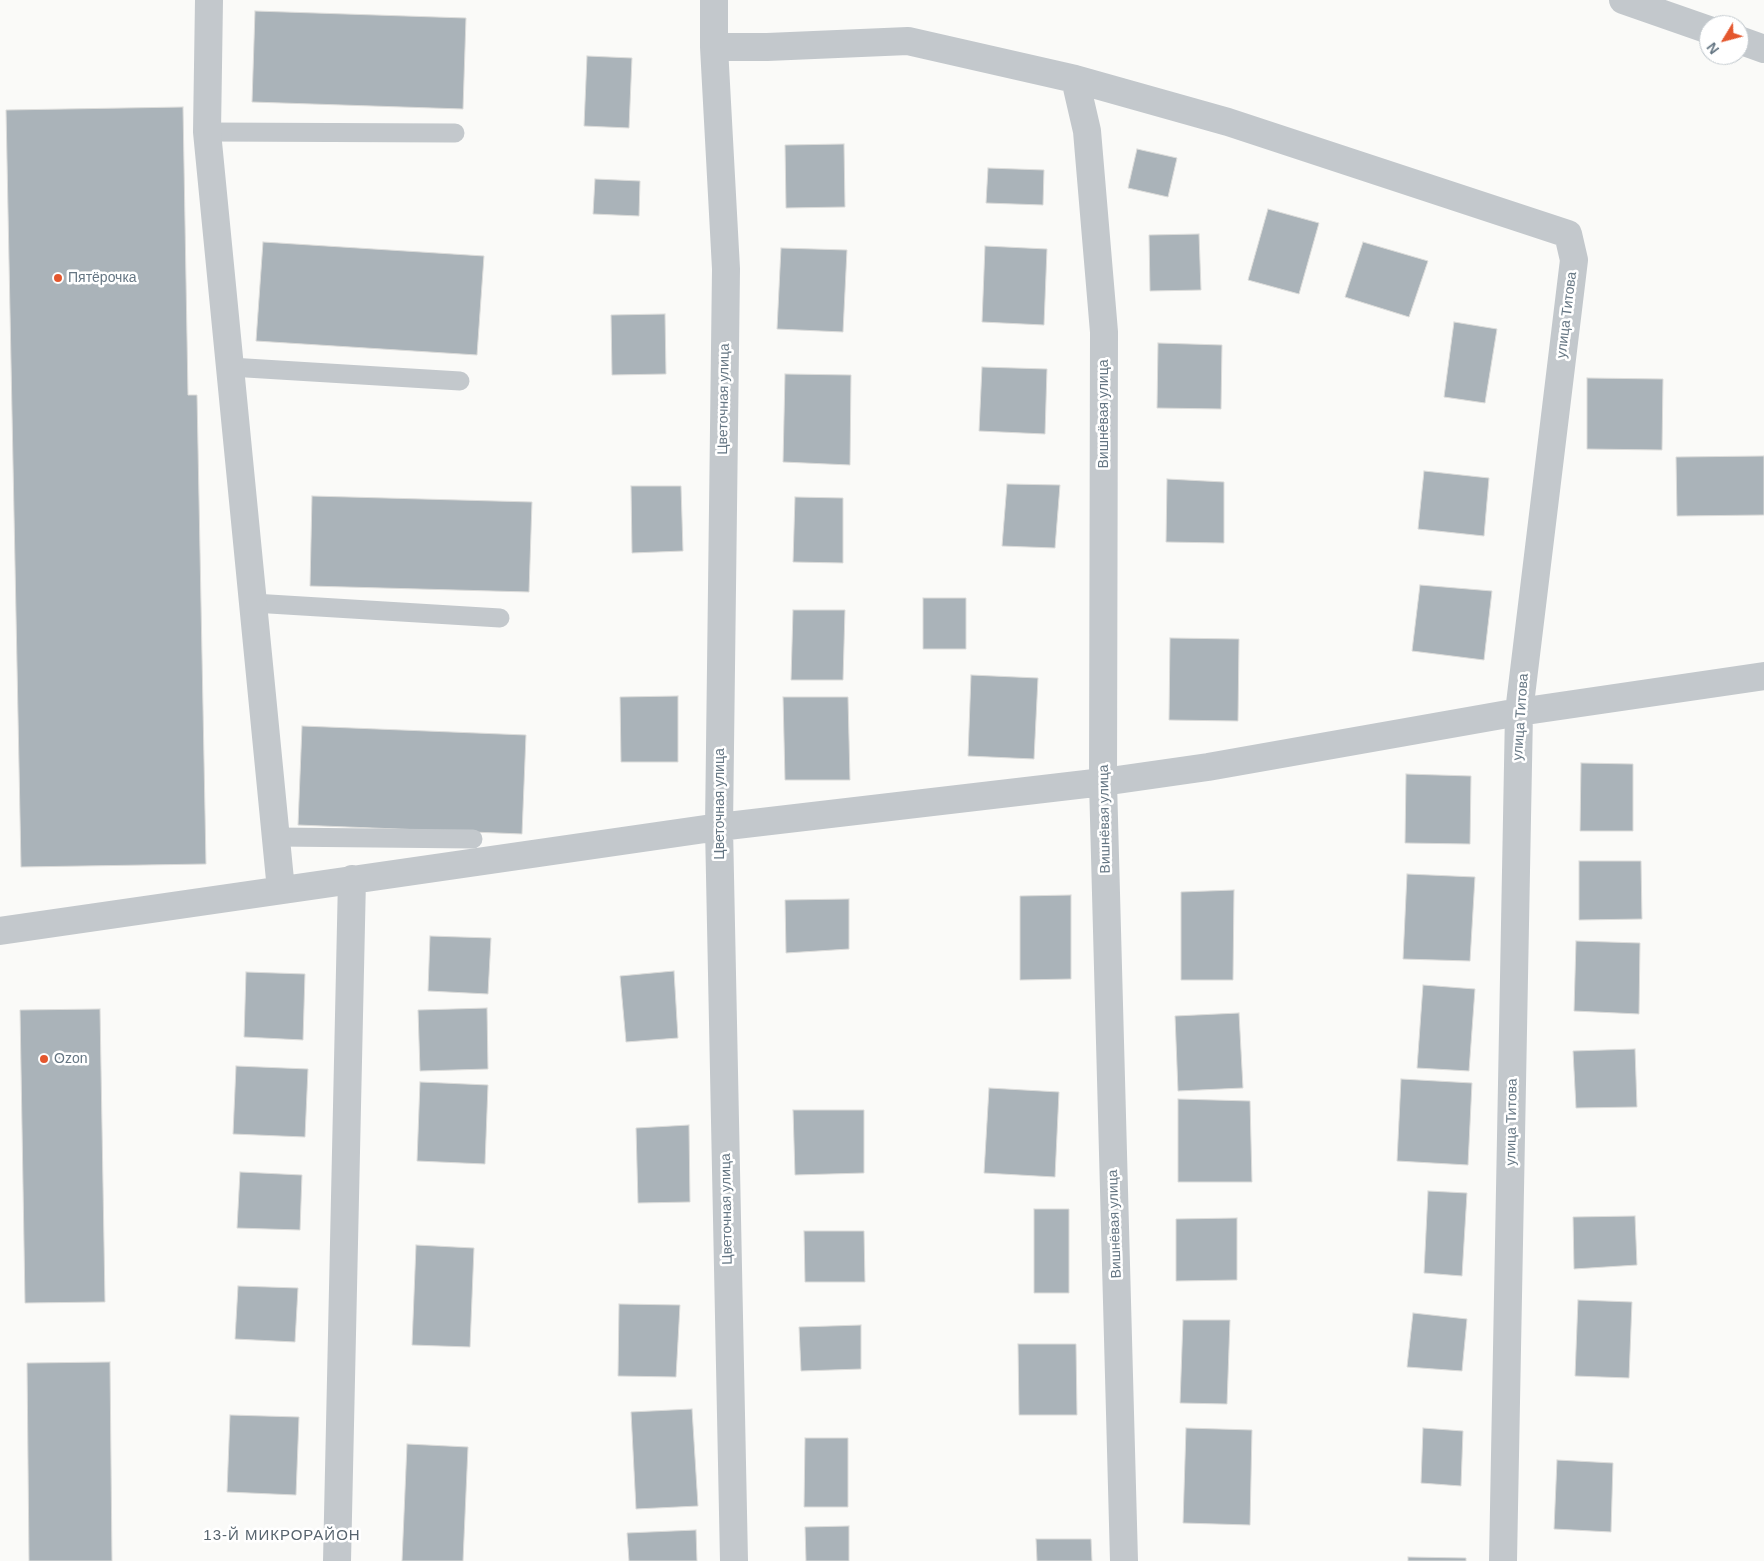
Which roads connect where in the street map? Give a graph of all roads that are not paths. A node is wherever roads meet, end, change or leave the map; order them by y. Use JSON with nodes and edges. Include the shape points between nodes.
{"nodes":[{"id":1,"x":209,"y":0,"type":"edge"},
{"id":2,"x":714,"y":0,"type":"edge"},
{"id":3,"x":1624,"y":0,"type":"edge"},
{"id":4,"x":1664,"y":7,"type":"edge"},
{"id":5,"x":1699,"y":25,"type":"edge"},
{"id":6,"x":1749,"y":44,"type":"edge"},
{"id":7,"x":714,"y":48,"type":"junction"},
{"id":8,"x":1764,"y":49,"type":"edge"},
{"id":9,"x":1075,"y":79,"type":"junction"},
{"id":10,"x":207,"y":132,"type":"junction"},
{"id":11,"x":455,"y":133,"type":"dead end"},
{"id":12,"x":230,"y":367,"type":"junction"},
{"id":13,"x":460,"y":381,"type":"dead end"},
{"id":14,"x":253,"y":603,"type":"junction"},
{"id":15,"x":500,"y":618,"type":"dead end"},
{"id":16,"x":1764,"y":676,"type":"edge"},
{"id":17,"x":1519,"y":712,"type":"junction"},
{"id":18,"x":1103,"y":782,"type":"junction"},
{"id":19,"x":719,"y":826,"type":"junction"},
{"id":20,"x":276,"y":837,"type":"junction"},
{"id":21,"x":473,"y":839,"type":"dead end"},
{"id":22,"x":352,"y":880,"type":"junction"},
{"id":23,"x":281,"y":890,"type":"junction"},
{"id":24,"x":0,"y":931,"type":"edge"},
{"id":25,"x":337,"y":1561,"type":"edge"},
{"id":26,"x":734,"y":1561,"type":"edge"},
{"id":27,"x":1124,"y":1561,"type":"edge"},
{"id":28,"x":1504,"y":1561,"type":"edge"}],
"edges":[{"from":1,"to":10,"type":"street"},
{"from":2,"to":7,"type":"street","name":"Цветочная улица"},
{"from":3,"to":4,"type":"street"},
{"from":4,"to":5,"type":"street"},
{"from":6,"to":8,"type":"street"},
{"from":7,"to":9,"type":"street","via":[[908,41]]},
{"from":7,"to":19,"type":"street","name":"Цветочная улица","via":[[726,269]]},
{"from":9,"to":17,"type":"street","name":"улица Титова","via":[[1228,122],[1568,234],[1574,260]]},
{"from":9,"to":18,"type":"street","name":"Вишнёвая улица","via":[[1087,131],[1104,332]]},
{"from":10,"to":11,"type":"lane"},
{"from":10,"to":12,"type":"street"},
{"from":12,"to":13,"type":"lane"},
{"from":12,"to":14,"type":"street"},
{"from":14,"to":15,"type":"lane"},
{"from":14,"to":20,"type":"street"},
{"from":16,"to":17,"type":"street"},
{"from":17,"to":18,"type":"street","via":[[1218,766]]},
{"from":17,"to":28,"type":"street","name":"улица Титова"},
{"from":18,"to":19,"type":"street"},
{"from":18,"to":27,"type":"street","name":"Вишнёвая улица"},
{"from":19,"to":22,"type":"street"},
{"from":19,"to":26,"type":"street","name":"Цветочная улица"},
{"from":20,"to":21,"type":"lane"},
{"from":20,"to":23,"type":"street"},
{"from":22,"to":23,"type":"street"},
{"from":22,"to":25,"type":"street"},
{"from":23,"to":24,"type":"street"}]}
